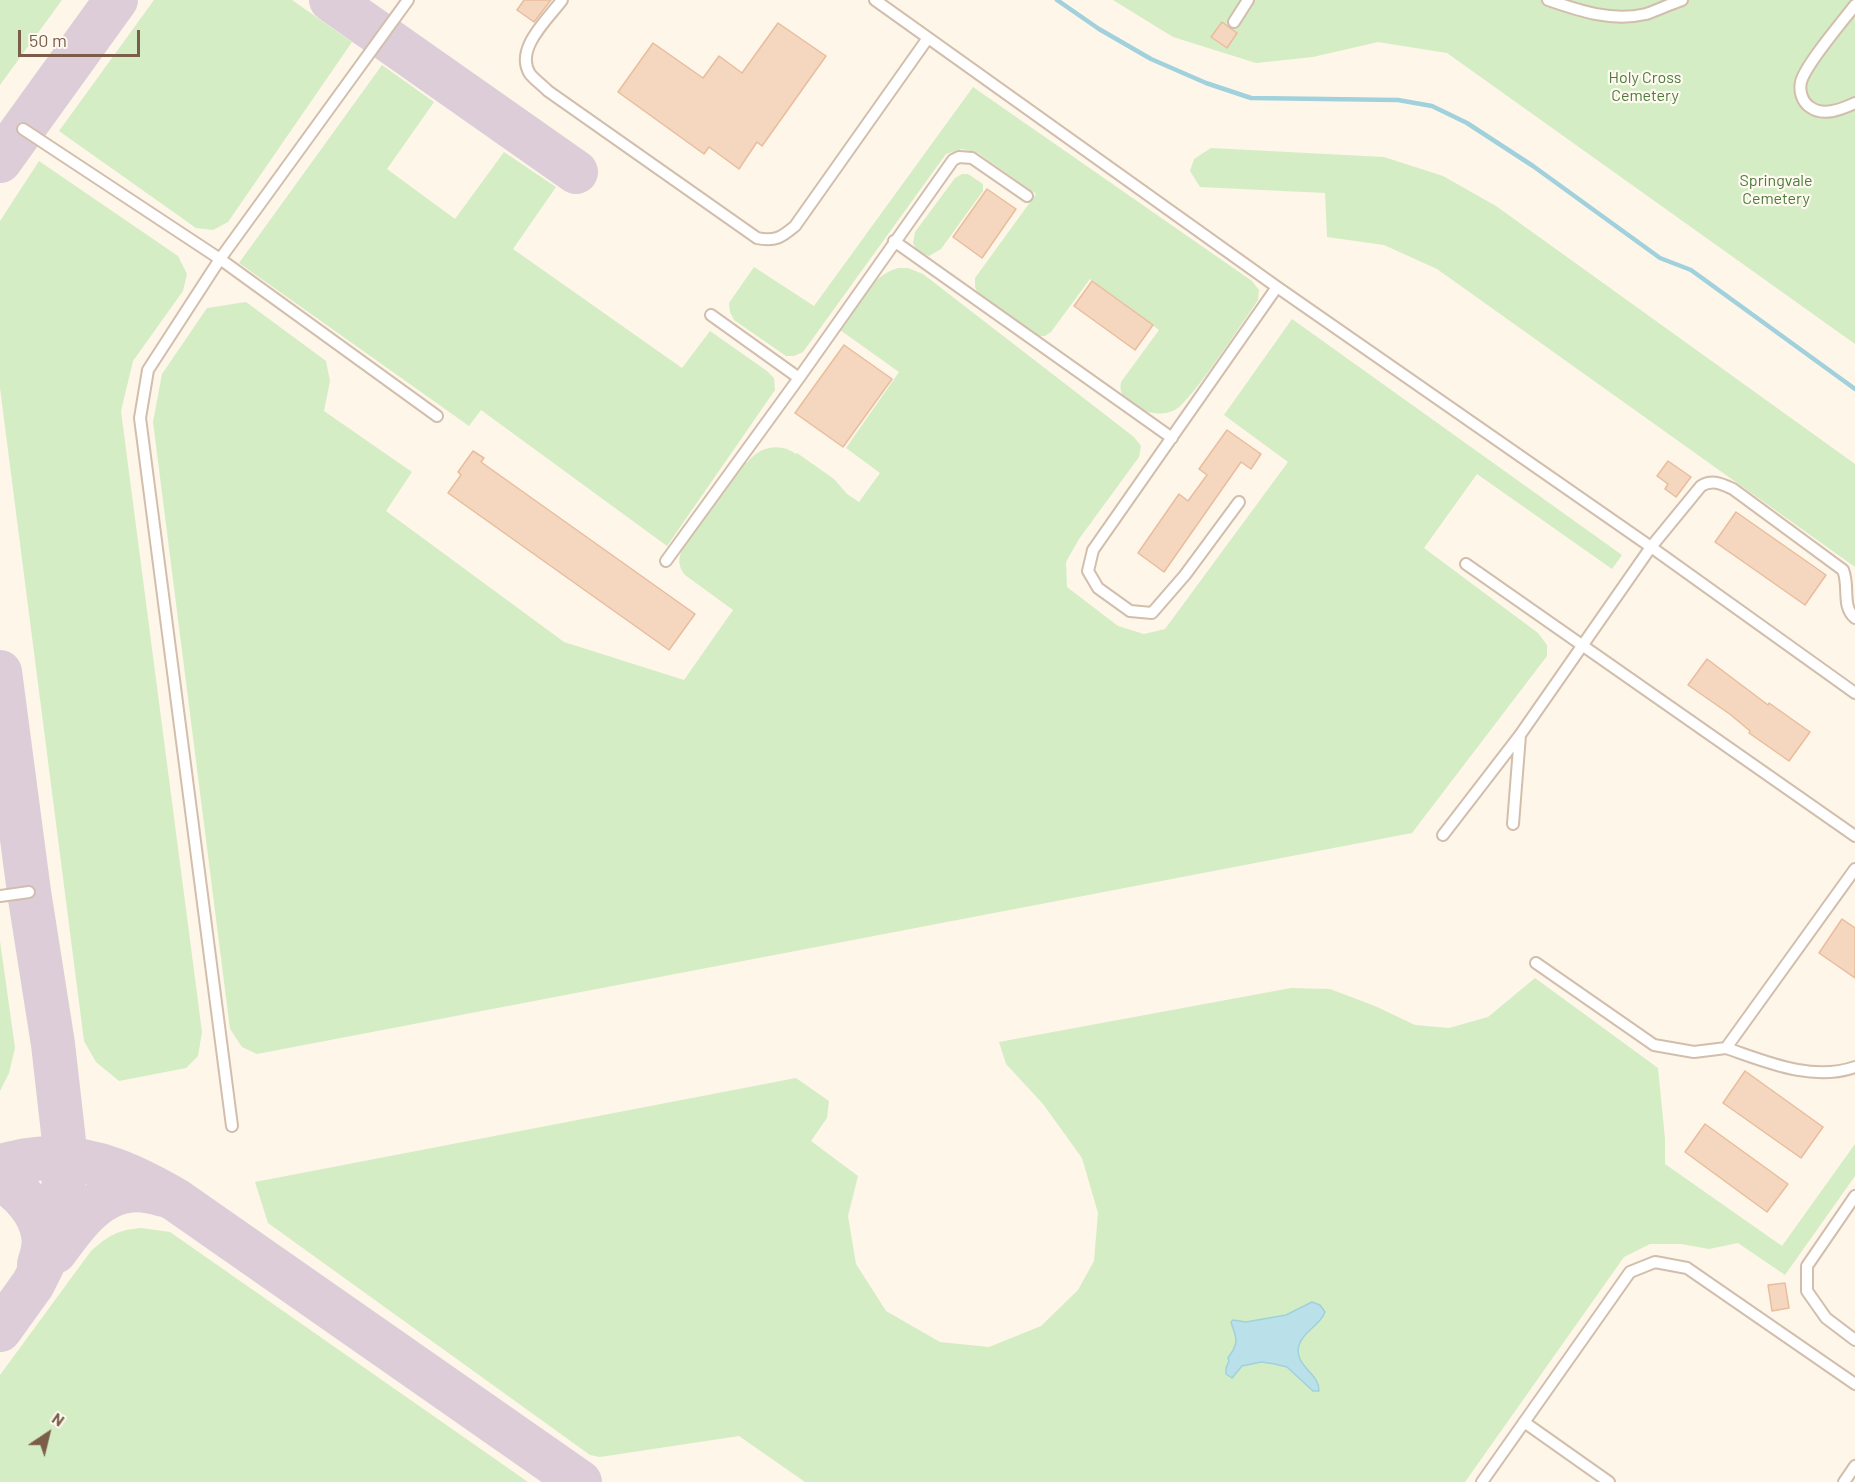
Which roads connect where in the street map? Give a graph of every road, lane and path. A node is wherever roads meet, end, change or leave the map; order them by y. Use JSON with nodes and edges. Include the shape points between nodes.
{"nodes":[{"id":1,"x":408,"y":0,"type":"edge"},
{"id":2,"x":562,"y":0,"type":"edge"},
{"id":3,"x":875,"y":0,"type":"edge"},
{"id":4,"x":1248,"y":0,"type":"edge"},
{"id":5,"x":1548,"y":0,"type":"edge"},
{"id":6,"x":1682,"y":0,"type":"edge"},
{"id":7,"x":1855,"y":4,"type":"edge"},
{"id":8,"x":1234,"y":22,"type":"dead end"},
{"id":9,"x":928,"y":38,"type":"junction"},
{"id":10,"x":1855,"y":103,"type":"edge"},
{"id":11,"x":23,"y":129,"type":"dead end"},
{"id":12,"x":1027,"y":196,"type":"dead end"},
{"id":13,"x":894,"y":241,"type":"junction"},
{"id":14,"x":220,"y":259,"type":"junction"},
{"id":15,"x":1276,"y":287,"type":"junction"},
{"id":16,"x":711,"y":315,"type":"dead end"},
{"id":17,"x":799,"y":378,"type":"junction"},
{"id":18,"x":437,"y":416,"type":"dead end"},
{"id":19,"x":1172,"y":438,"type":"junction"},
{"id":20,"x":1239,"y":502,"type":"dead end"},
{"id":21,"x":1651,"y":547,"type":"junction"},
{"id":22,"x":666,"y":561,"type":"dead end"},
{"id":23,"x":1466,"y":564,"type":"dead end"},
{"id":24,"x":1855,"y":618,"type":"edge"},
{"id":25,"x":1582,"y":647,"type":"junction"},
{"id":26,"x":1855,"y":693,"type":"edge"},
{"id":27,"x":1520,"y":735,"type":"junction"},
{"id":28,"x":1513,"y":824,"type":"dead end"},
{"id":29,"x":1443,"y":836,"type":"dead end"},
{"id":30,"x":1855,"y":836,"type":"edge"},
{"id":31,"x":1855,"y":869,"type":"edge"},
{"id":32,"x":29,"y":892,"type":"dead end"},
{"id":33,"x":0,"y":896,"type":"edge"},
{"id":34,"x":1536,"y":963,"type":"dead end"},
{"id":35,"x":1726,"y":1048,"type":"junction"},
{"id":36,"x":1855,"y":1067,"type":"edge"},
{"id":37,"x":232,"y":1126,"type":"dead end"},
{"id":38,"x":1855,"y":1196,"type":"edge"},
{"id":39,"x":1855,"y":1340,"type":"edge"},
{"id":40,"x":1855,"y":1384,"type":"edge"},
{"id":41,"x":1524,"y":1422,"type":"junction"},
{"id":42,"x":1855,"y":1466,"type":"edge"},
{"id":43,"x":1482,"y":1482,"type":"edge"},
{"id":44,"x":1609,"y":1482,"type":"edge"},
{"id":45,"x":1844,"y":1482,"type":"edge"}],
"edges":[{"from":1,"to":14,"type":"lane"},
{"from":2,"to":9,"type":"lane","via":[[526,53],[525,63],[531,75],[757,238],[770,241],[781,238],[795,226]]},
{"from":3,"to":9,"type":"lane"},
{"from":4,"to":8,"type":"lane"},
{"from":5,"to":6,"type":"lane","via":[[1603,17],[1646,14]]},
{"from":7,"to":10,"type":"lane","via":[[1800,83],[1802,97],[1810,108],[1826,112]]},
{"from":9,"to":15,"type":"lane"},
{"from":11,"to":14,"type":"lane"},
{"from":12,"to":13,"type":"lane","via":[[972,158],[959,157],[947,166]]},
{"from":13,"to":17,"type":"lane"},
{"from":13,"to":19,"type":"lane"},
{"from":14,"to":18,"type":"lane"},
{"from":14,"to":37,"type":"lane","via":[[148,370],[140,418]]},
{"from":15,"to":19,"type":"lane"},
{"from":15,"to":21,"type":"lane"},
{"from":16,"to":17,"type":"lane"},
{"from":17,"to":22,"type":"lane"},
{"from":19,"to":20,"type":"lane","via":[[1093,550],[1088,571],[1098,588],[1130,611],[1152,613]]},
{"from":21,"to":24,"type":"lane","via":[[1701,486],[1719,483],[1733,489],[1843,570],[1847,580],[1846,604]]},
{"from":21,"to":25,"type":"lane"},
{"from":21,"to":26,"type":"lane"},
{"from":23,"to":25,"type":"lane"},
{"from":25,"to":27,"type":"lane"},
{"from":25,"to":30,"type":"lane"},
{"from":27,"to":28,"type":"lane"},
{"from":27,"to":29,"type":"lane"},
{"from":31,"to":35,"type":"lane"},
{"from":32,"to":33,"type":"lane"},
{"from":34,"to":35,"type":"lane","via":[[1654,1045],[1694,1052]]},
{"from":35,"to":36,"type":"lane","via":[[1787,1069],[1839,1072]]},
{"from":38,"to":39,"type":"lane","via":[[1807,1266],[1807,1291],[1826,1318]]},
{"from":40,"to":41,"type":"lane","via":[[1687,1268],[1655,1262],[1630,1272]]},
{"from":41,"to":43,"type":"lane"},
{"from":41,"to":44,"type":"lane"},
{"from":42,"to":45,"type":"lane"}]}
